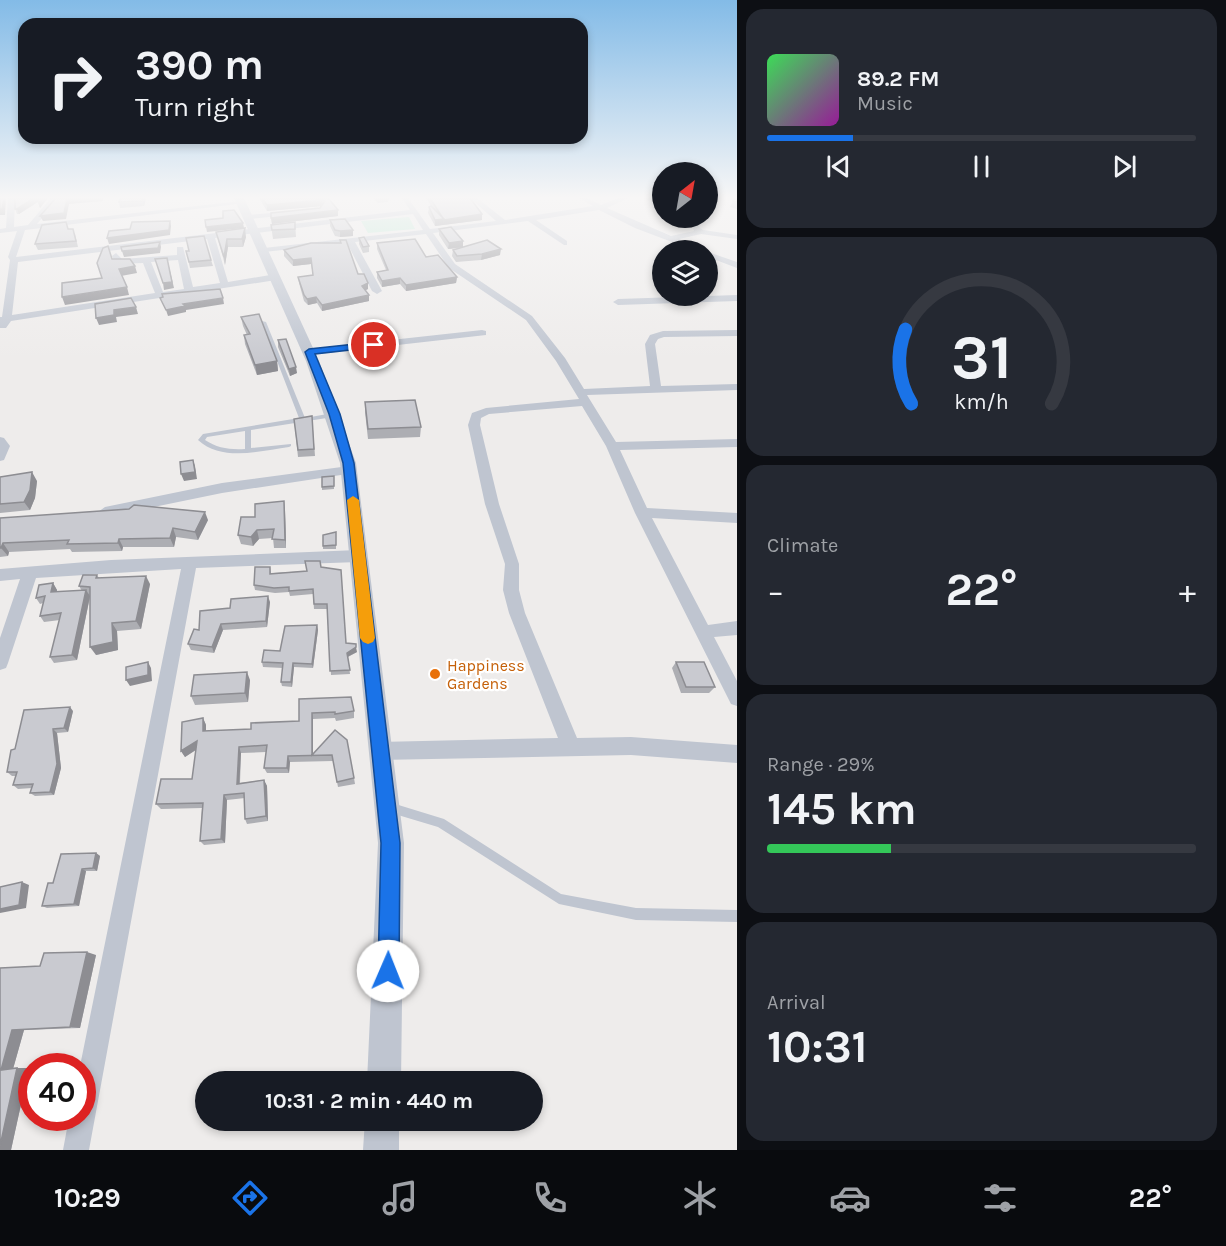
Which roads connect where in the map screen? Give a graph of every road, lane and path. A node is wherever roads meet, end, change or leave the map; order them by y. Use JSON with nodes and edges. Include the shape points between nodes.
{"nodes":[{"id":1,"x":15,"y":252,"type":"edge"},
{"id":2,"x":84,"y":252,"type":"edge"},
{"id":3,"x":116,"y":252,"type":"edge"},
{"id":4,"x":181,"y":252,"type":"edge"},
{"id":5,"x":214,"y":252,"type":"edge"},
{"id":6,"x":265,"y":252,"type":"edge"},
{"id":7,"x":356,"y":252,"type":"edge"},
{"id":8,"x":440,"y":252,"type":"edge"},
{"id":9,"x":182,"y":257,"type":"junction"},
{"id":10,"x":718,"y":258,"type":"edge"},
{"id":11,"x":14,"y":260,"type":"junction"},
{"id":12,"x":146,"y":260,"type":"junction"},
{"id":13,"x":737,"y":266,"type":"edge"},
{"id":14,"x":276,"y":277,"type":"junction"},
{"id":15,"x":225,"y":285,"type":"junction"},
{"id":16,"x":189,"y":291,"type":"junction"},
{"id":17,"x":377,"y":291,"type":"dead end"},
{"id":18,"x":160,"y":295,"type":"junction"},
{"id":19,"x":737,"y":298,"type":"edge"},
{"id":20,"x":618,"y":302,"type":"dead end"},
{"id":21,"x":4,"y":320,"type":"edge"},
{"id":22,"x":264,"y":322,"type":"edge"},
{"id":23,"x":0,"y":330,"type":"edge"},
{"id":24,"x":482,"y":333,"type":"dead end"},
{"id":25,"x":737,"y":333,"type":"edge"},
{"id":26,"x":309,"y":352,"type":"junction"},
{"id":27,"x":737,"y":387,"type":"edge"},
{"id":28,"x":656,"y":388,"type":"junction"},
{"id":29,"x":585,"y":397,"type":"junction"},
{"id":30,"x":334,"y":414,"type":"junction"},
{"id":31,"x":303,"y":420,"type":"junction"},
{"id":32,"x":248,"y":429,"type":"junction"},
{"id":33,"x":0,"y":441,"type":"edge"},
{"id":34,"x":737,"y":443,"type":"edge"},
{"id":35,"x":289,"y":445,"type":"dead end"},
{"id":36,"x":612,"y":446,"type":"junction"},
{"id":37,"x":248,"y":449,"type":"junction"},
{"id":38,"x":0,"y":457,"type":"edge"},
{"id":39,"x":349,"y":470,"type":"junction"},
{"id":40,"x":93,"y":513,"type":"edge"},
{"id":41,"x":642,"y":513,"type":"junction"},
{"id":42,"x":737,"y":518,"type":"edge"},
{"id":43,"x":358,"y":556,"type":"junction"},
{"id":44,"x":190,"y":563,"type":"junction"},
{"id":45,"x":30,"y":572,"type":"junction"},
{"id":46,"x":0,"y":575,"type":"edge"},
{"id":47,"x":737,"y":628,"type":"edge"},
{"id":48,"x":703,"y":632,"type":"junction"},
{"id":49,"x":0,"y":663,"type":"edge"},
{"id":50,"x":737,"y":698,"type":"edge"},
{"id":51,"x":572,"y":747,"type":"junction"},
{"id":52,"x":379,"y":751,"type":"junction"},
{"id":53,"x":737,"y":754,"type":"edge"},
{"id":54,"x":387,"y":807,"type":"junction"},
{"id":55,"x":737,"y":916,"type":"edge"},
{"id":56,"x":384,"y":1071,"type":"edge"},
{"id":57,"x":382,"y":1131,"type":"edge"},
{"id":58,"x":76,"y":1150,"type":"edge"},
{"id":59,"x":381,"y":1150,"type":"edge"}],
"edges":[{"from":1,"to":11,"type":"street"},
{"from":2,"to":11,"type":"street"},
{"from":3,"to":12,"type":"street","via":[[119,262]]},
{"from":4,"to":9,"type":"street"},
{"from":5,"to":15,"type":"street"},
{"from":6,"to":14,"type":"street"},
{"from":7,"to":17,"type":"street"},
{"from":8,"to":29,"type":"street","via":[[461,274],[529,318]]},
{"from":9,"to":12,"type":"street"},
{"from":9,"to":16,"type":"street"},
{"from":10,"to":13,"type":"street"},
{"from":11,"to":21,"type":"street"},
{"from":12,"to":18,"type":"street"},
{"from":14,"to":15,"type":"street"},
{"from":14,"to":26,"type":"street"},
{"from":15,"to":16,"type":"street"},
{"from":16,"to":18,"type":"street"},
{"from":18,"to":21,"type":"street"},
{"from":19,"to":20,"type":"street"},
{"from":21,"to":23,"type":"street"},
{"from":22,"to":31,"type":"lane"},
{"from":24,"to":26,"type":"street"},
{"from":25,"to":28,"type":"street","via":[[654,337],[650,344]]},
{"from":26,"to":30,"type":"street"},
{"from":27,"to":28,"type":"street"},
{"from":28,"to":29,"type":"street"},
{"from":29,"to":36,"type":"street"},
{"from":29,"to":51,"type":"street","via":[[486,411],[476,416],[474,425],[492,504],[512,564],[511,590]]},
{"from":30,"to":31,"type":"lane"},
{"from":30,"to":39,"type":"street"},
{"from":31,"to":32,"type":"lane"},
{"from":32,"to":37,"type":"lane"},
{"from":32,"to":37,"type":"lane","via":[[206,435],[201,440],[222,451]]},
{"from":33,"to":38,"type":"street","via":[[4,446]]},
{"from":34,"to":36,"type":"street"},
{"from":35,"to":37,"type":"lane"},
{"from":36,"to":41,"type":"street"},
{"from":39,"to":40,"type":"street","via":[[222,488],[115,512]]},
{"from":39,"to":43,"type":"street"},
{"from":41,"to":42,"type":"street"},
{"from":41,"to":48,"type":"street"},
{"from":43,"to":44,"type":"street"},
{"from":43,"to":52,"type":"street"},
{"from":44,"to":45,"type":"street"},
{"from":44,"to":58,"type":"street"},
{"from":45,"to":46,"type":"street"},
{"from":45,"to":49,"type":"street"},
{"from":47,"to":48,"type":"street"},
{"from":48,"to":50,"type":"street"},
{"from":51,"to":52,"type":"street"},
{"from":51,"to":53,"type":"street","via":[[631,746]]},
{"from":52,"to":54,"type":"street"},
{"from":54,"to":55,"type":"lane","via":[[440,823],[559,899],[636,914]]},
{"from":54,"to":56,"type":"street","via":[[391,843]]},
{"from":57,"to":59,"type":"street"}]}
